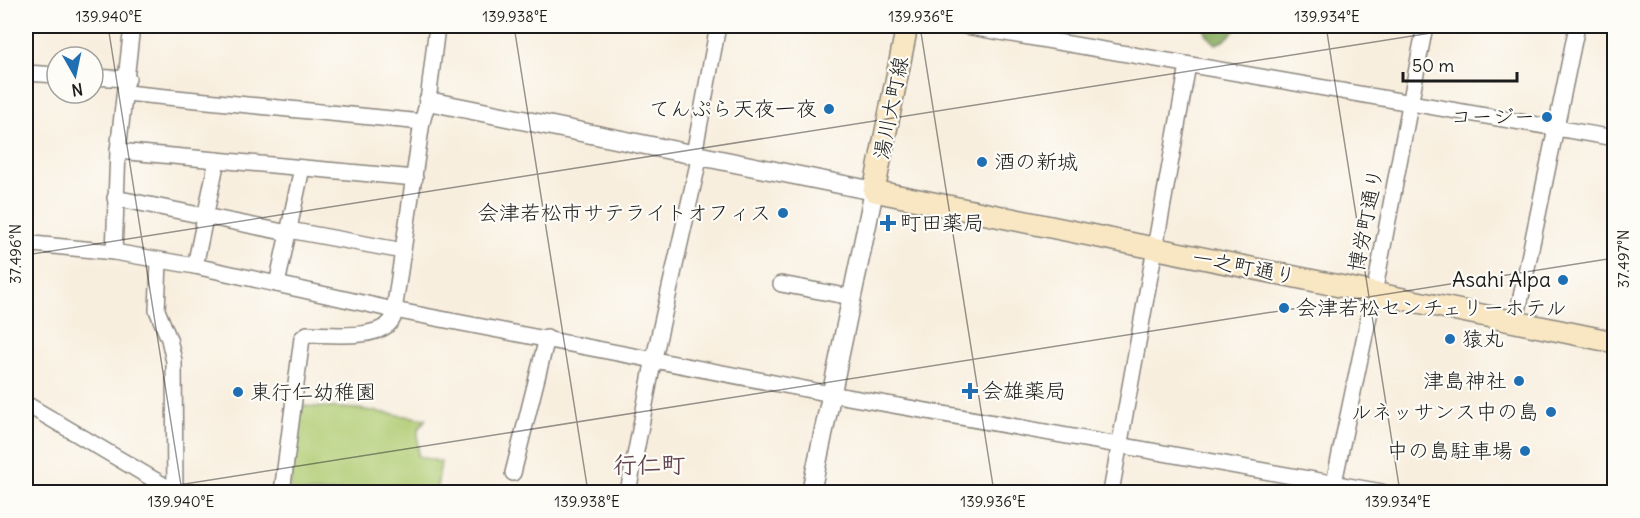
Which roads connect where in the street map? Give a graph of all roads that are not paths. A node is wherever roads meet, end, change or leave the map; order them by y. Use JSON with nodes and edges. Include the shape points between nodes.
{"nodes":[{"id":1,"x":132,"y":26,"type":"edge"},
{"id":2,"x":437,"y":26,"type":"edge"},
{"id":3,"x":718,"y":26,"type":"edge"},
{"id":4,"x":903,"y":26,"type":"edge"},
{"id":5,"x":964,"y":26,"type":"edge"},
{"id":6,"x":1425,"y":26,"type":"edge"},
{"id":7,"x":1578,"y":26,"type":"edge"},
{"id":8,"x":1188,"y":64,"type":"junction"},
{"id":9,"x":26,"y":73,"type":"edge"},
{"id":10,"x":45,"y":74,"type":"edge"},
{"id":11,"x":105,"y":80,"type":"edge"},
{"id":12,"x":127,"y":86,"type":"junction"},
{"id":13,"x":428,"y":101,"type":"junction"},
{"id":14,"x":1410,"y":105,"type":"junction"},
{"id":15,"x":422,"y":122,"type":"junction"},
{"id":16,"x":1554,"y":129,"type":"junction"},
{"id":17,"x":1614,"y":138,"type":"edge"},
{"id":18,"x":118,"y":151,"type":"junction"},
{"id":19,"x":697,"y":155,"type":"junction"},
{"id":20,"x":217,"y":160,"type":"junction"},
{"id":21,"x":303,"y":168,"type":"junction"},
{"id":22,"x":415,"y":178,"type":"junction"},
{"id":23,"x":874,"y":191,"type":"junction"},
{"id":24,"x":115,"y":198,"type":"junction"},
{"id":25,"x":204,"y":217,"type":"junction"},
{"id":26,"x":288,"y":231,"type":"junction"},
{"id":27,"x":33,"y":244,"type":"dead end"},
{"id":28,"x":1155,"y":250,"type":"junction"},
{"id":29,"x":403,"y":251,"type":"junction"},
{"id":30,"x":114,"y":252,"type":"junction"},
{"id":31,"x":159,"y":262,"type":"junction"},
{"id":32,"x":195,"y":267,"type":"junction"},
{"id":33,"x":277,"y":284,"type":"junction"},
{"id":34,"x":781,"y":284,"type":"dead end"},
{"id":35,"x":1374,"y":292,"type":"junction"},
{"id":36,"x":852,"y":297,"type":"junction"},
{"id":37,"x":394,"y":310,"type":"junction"},
{"id":38,"x":1516,"y":321,"type":"junction"},
{"id":39,"x":547,"y":338,"type":"junction"},
{"id":40,"x":1614,"y":342,"type":"edge"},
{"id":41,"x":654,"y":358,"type":"junction"},
{"id":42,"x":831,"y":394,"type":"junction"},
{"id":43,"x":26,"y":404,"type":"edge"},
{"id":44,"x":1120,"y":445,"type":"junction"},
{"id":45,"x":513,"y":473,"type":"dead end"},
{"id":46,"x":1333,"y":488,"type":"edge"},
{"id":47,"x":175,"y":492,"type":"edge"},
{"id":48,"x":282,"y":492,"type":"edge"},
{"id":49,"x":628,"y":492,"type":"edge"},
{"id":50,"x":811,"y":492,"type":"edge"},
{"id":51,"x":1111,"y":492,"type":"edge"},
{"id":52,"x":1383,"y":492,"type":"edge"}],
"edges":[{"from":1,"to":12,"type":"street"},
{"from":2,"to":13,"type":"street"},
{"from":3,"to":19,"type":"street"},
{"from":4,"to":23,"type":"main road","name":"湯川大町線","via":[[905,36]]},
{"from":5,"to":8,"type":"street"},
{"from":6,"to":14,"type":"street","name":"博労町通り"},
{"from":7,"to":16,"type":"street"},
{"from":8,"to":14,"type":"street"},
{"from":8,"to":28,"type":"street"},
{"from":9,"to":10,"type":"street"},
{"from":11,"to":12,"type":"street"},
{"from":12,"to":15,"type":"street"},
{"from":12,"to":18,"type":"street"},
{"from":13,"to":15,"type":"street"},
{"from":13,"to":19,"type":"street"},
{"from":14,"to":16,"type":"street"},
{"from":14,"to":35,"type":"street","name":"博労町通り"},
{"from":15,"to":22,"type":"street"},
{"from":16,"to":17,"type":"street"},
{"from":16,"to":38,"type":"street"},
{"from":18,"to":20,"type":"street"},
{"from":18,"to":24,"type":"street"},
{"from":19,"to":23,"type":"street"},
{"from":19,"to":41,"type":"street"},
{"from":20,"to":21,"type":"street"},
{"from":20,"to":25,"type":"street"},
{"from":21,"to":22,"type":"street"},
{"from":21,"to":26,"type":"street"},
{"from":22,"to":29,"type":"street"},
{"from":23,"to":28,"type":"main road","name":"一之町通り"},
{"from":23,"to":36,"type":"street"},
{"from":24,"to":25,"type":"street"},
{"from":24,"to":30,"type":"street"},
{"from":25,"to":26,"type":"street"},
{"from":25,"to":32,"type":"street"},
{"from":26,"to":29,"type":"street"},
{"from":26,"to":33,"type":"street"},
{"from":27,"to":30,"type":"street"},
{"from":28,"to":35,"type":"main road","name":"一之町通り"},
{"from":28,"to":44,"type":"street"},
{"from":29,"to":37,"type":"street"},
{"from":30,"to":31,"type":"street"},
{"from":31,"to":32,"type":"street"},
{"from":31,"to":47,"type":"street","via":[[158,310],[174,360]]},
{"from":32,"to":33,"type":"street"},
{"from":33,"to":37,"type":"street"},
{"from":34,"to":36,"type":"street"},
{"from":35,"to":38,"type":"main road","name":"一之町通り"},
{"from":35,"to":46,"type":"street","name":"博労町通り"},
{"from":36,"to":42,"type":"street"},
{"from":37,"to":39,"type":"street"},
{"from":37,"to":48,"type":"street","via":[[384,329],[370,333],[307,334],[302,338]]},
{"from":38,"to":40,"type":"main road","name":"一之町通り"},
{"from":39,"to":41,"type":"street"},
{"from":39,"to":45,"type":"street"},
{"from":41,"to":42,"type":"street"},
{"from":41,"to":49,"type":"street"},
{"from":42,"to":44,"type":"street"},
{"from":42,"to":50,"type":"street"},
{"from":43,"to":47,"type":"street"},
{"from":44,"to":46,"type":"street"},
{"from":44,"to":51,"type":"street"},
{"from":46,"to":52,"type":"street"}]}
